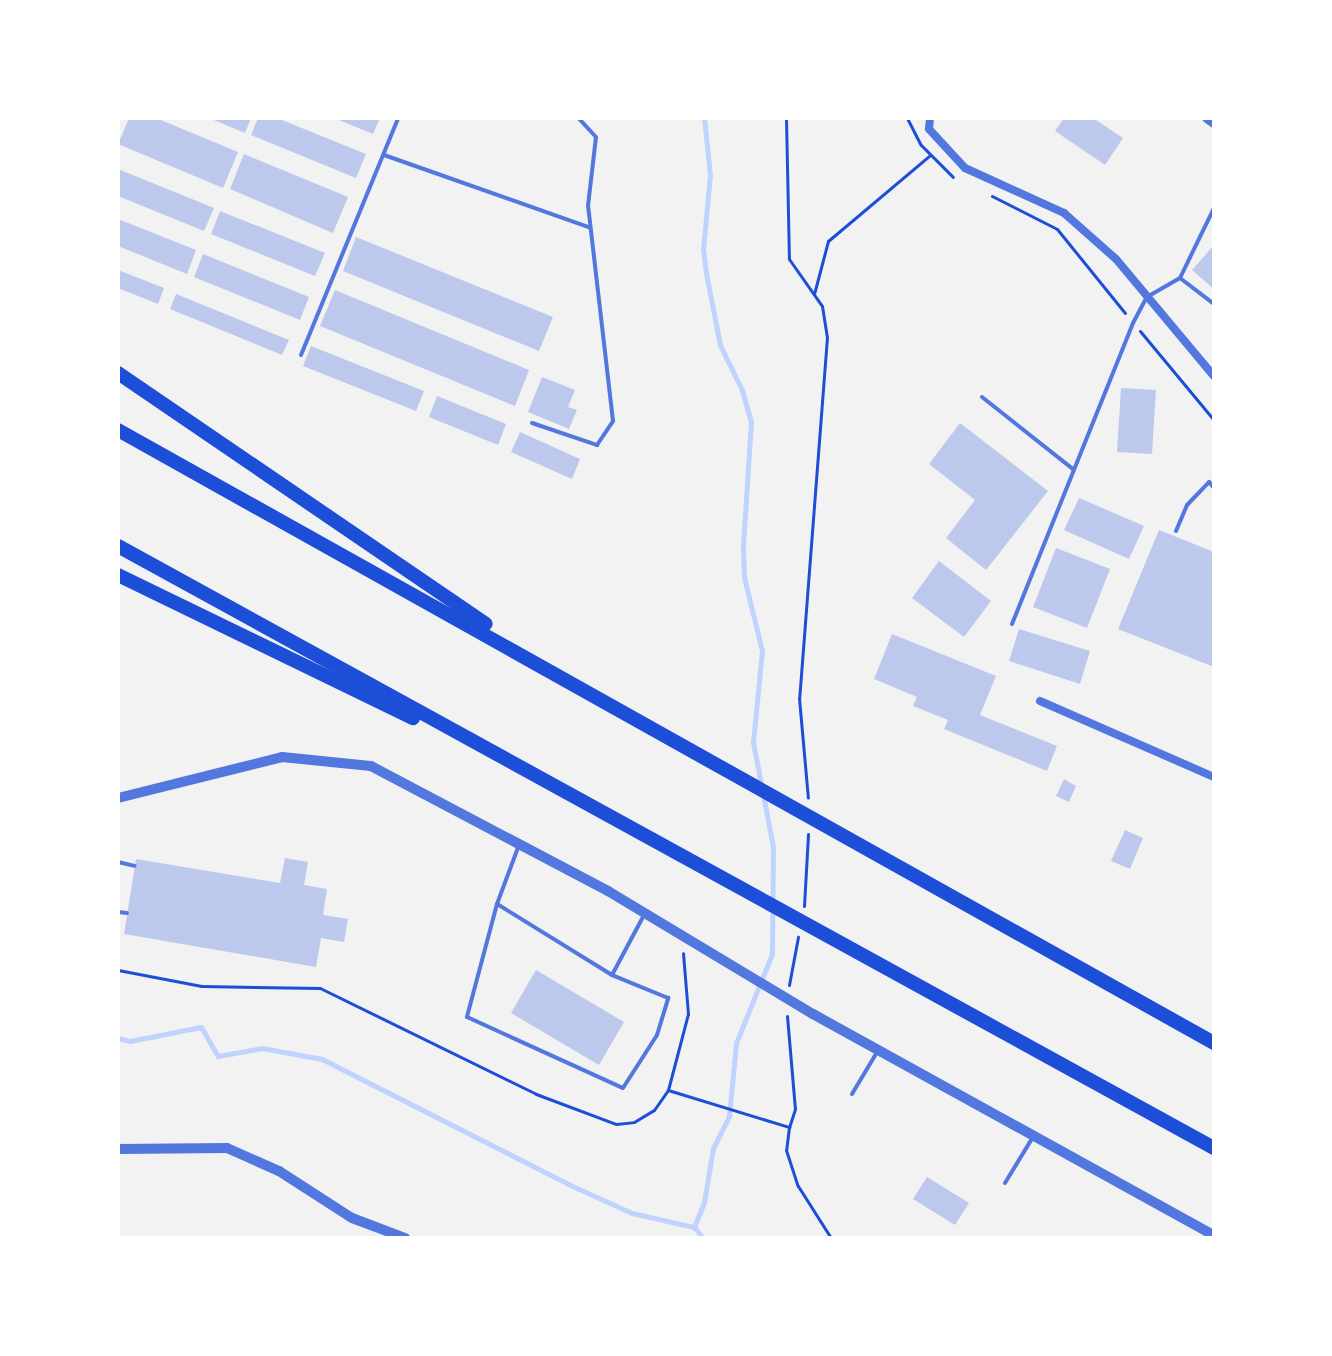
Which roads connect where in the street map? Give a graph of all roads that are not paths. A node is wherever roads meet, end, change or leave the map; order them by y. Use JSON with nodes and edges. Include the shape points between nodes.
{"nodes":[{"id":1,"x":398,"y":118,"type":"edge"},
{"id":2,"x":578,"y":118,"type":"edge"},
{"id":3,"x":930,"y":118,"type":"edge"},
{"id":4,"x":1207,"y":118,"type":"edge"},
{"id":5,"x":1214,"y":123,"type":"edge"},
{"id":6,"x":383,"y":155,"type":"junction"},
{"id":7,"x":1214,"y":208,"type":"edge"},
{"id":8,"x":589,"y":227,"type":"junction"},
{"id":9,"x":1180,"y":278,"type":"junction"},
{"id":10,"x":1147,"y":297,"type":"junction"},
{"id":11,"x":1214,"y":304,"type":"edge"},
{"id":12,"x":301,"y":355,"type":"dead end"},
{"id":13,"x":118,"y":373,"type":"edge"},
{"id":14,"x":1214,"y":376,"type":"edge"},
{"id":15,"x":982,"y":397,"type":"dead end"},
{"id":16,"x":532,"y":423,"type":"dead end"},
{"id":17,"x":118,"y":430,"type":"edge"},
{"id":18,"x":1074,"y":470,"type":"junction"},
{"id":19,"x":1214,"y":488,"type":"edge"},
{"id":20,"x":1176,"y":531,"type":"dead end"},
{"id":21,"x":118,"y":546,"type":"edge"},
{"id":22,"x":118,"y":575,"type":"edge"},
{"id":23,"x":1012,"y":624,"type":"dead end"},
{"id":24,"x":531,"y":658,"type":"junction"},
{"id":25,"x":1040,"y":701,"type":"dead end"},
{"id":26,"x":498,"y":756,"type":"junction"},
{"id":27,"x":1214,"y":777,"type":"edge"},
{"id":28,"x":118,"y":798,"type":"edge"},
{"id":29,"x":520,"y":842,"type":"junction"},
{"id":30,"x":118,"y":862,"type":"edge"},
{"id":31,"x":135,"y":866,"type":"dead end"},
{"id":32,"x":497,"y":904,"type":"junction"},
{"id":33,"x":118,"y":912,"type":"edge"},
{"id":34,"x":127,"y":913,"type":"dead end"},
{"id":35,"x":645,"y":913,"type":"junction"},
{"id":36,"x":612,"y":975,"type":"junction"},
{"id":37,"x":1214,"y":1043,"type":"edge"},
{"id":38,"x":878,"y":1050,"type":"junction"},
{"id":39,"x":852,"y":1094,"type":"dead end"},
{"id":40,"x":1034,"y":1136,"type":"junction"},
{"id":41,"x":1214,"y":1148,"type":"edge"},
{"id":42,"x":118,"y":1149,"type":"edge"},
{"id":43,"x":1005,"y":1183,"type":"dead end"},
{"id":44,"x":1214,"y":1235,"type":"edge"},
{"id":45,"x":405,"y":1238,"type":"edge"}],
"edges":[{"from":1,"to":6,"type":"lane"},
{"from":2,"to":8,"type":"lane","via":[[596,137]]},
{"from":3,"to":10,"type":"street","via":[[929,129],[965,168],[1064,213],[1116,259]]},
{"from":4,"to":5,"type":"street"},
{"from":6,"to":8,"type":"lane"},
{"from":6,"to":12,"type":"lane"},
{"from":7,"to":9,"type":"lane"},
{"from":8,"to":16,"type":"lane","via":[[613,421],[597,445]]},
{"from":9,"to":10,"type":"lane"},
{"from":9,"to":11,"type":"lane"},
{"from":10,"to":14,"type":"street"},
{"from":10,"to":18,"type":"lane"},
{"from":13,"to":24,"type":"highway","via":[[412,569]]},
{"from":15,"to":18,"type":"lane"},
{"from":17,"to":24,"type":"highway"},
{"from":18,"to":23,"type":"lane"},
{"from":19,"to":20,"type":"lane","via":[[1209,482],[1187,505]]},
{"from":21,"to":26,"type":"highway"},
{"from":22,"to":26,"type":"highway","via":[[335,684]]},
{"from":24,"to":37,"type":"highway"},
{"from":25,"to":27,"type":"street"},
{"from":26,"to":41,"type":"highway"},
{"from":28,"to":29,"type":"street","via":[[267,759],[328,758],[371,766]]},
{"from":29,"to":32,"type":"lane"},
{"from":29,"to":35,"type":"street"},
{"from":30,"to":31,"type":"lane"},
{"from":32,"to":36,"type":"lane"},
{"from":32,"to":36,"type":"lane","via":[[467,1017],[623,1088],[657,1035],[668,998]]},
{"from":33,"to":34,"type":"lane"},
{"from":35,"to":36,"type":"lane"},
{"from":35,"to":38,"type":"street"},
{"from":38,"to":39,"type":"lane"},
{"from":38,"to":40,"type":"street"},
{"from":40,"to":43,"type":"lane"},
{"from":40,"to":44,"type":"street"},
{"from":42,"to":45,"type":"street","via":[[227,1148],[279,1171],[352,1218]]}]}
